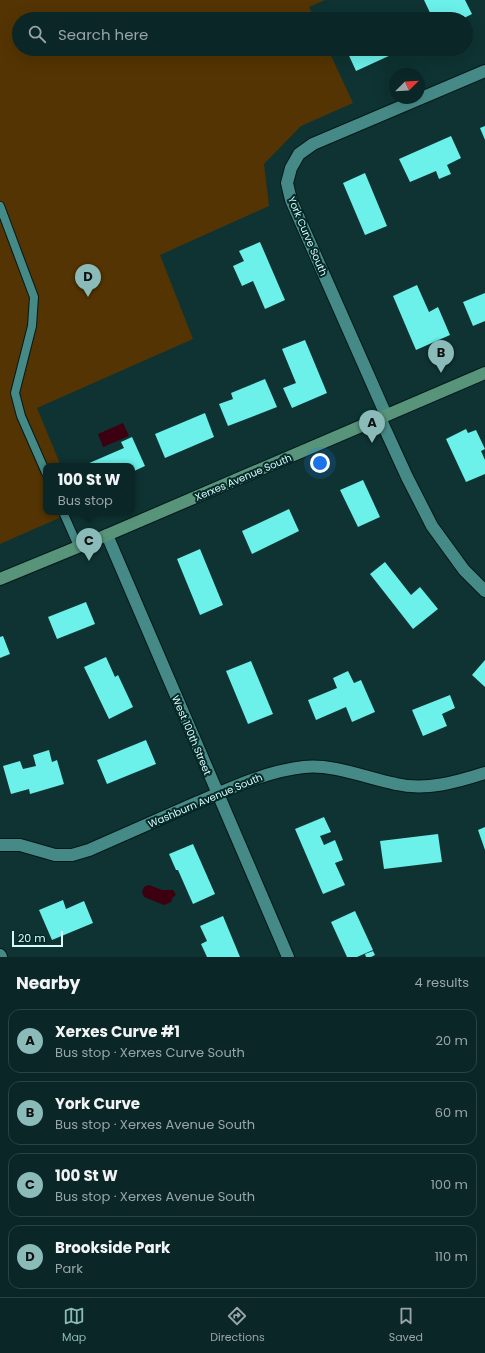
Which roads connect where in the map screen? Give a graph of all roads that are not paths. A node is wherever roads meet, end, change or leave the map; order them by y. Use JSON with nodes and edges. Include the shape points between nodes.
{"nodes":[{"id":1,"x":485,"y":71,"type":"edge"},
{"id":2,"x":0,"y":206,"type":"edge"},
{"id":3,"x":485,"y":374,"type":"edge"},
{"id":4,"x":383,"y":417,"type":"junction"},
{"id":5,"x":43,"y":466,"type":"edge"},
{"id":6,"x":64,"y":515,"type":"edge"},
{"id":7,"x":106,"y":535,"type":"junction"},
{"id":8,"x":78,"y":546,"type":"junction"},
{"id":9,"x":0,"y":579,"type":"edge"},
{"id":10,"x":485,"y":591,"type":"edge"},
{"id":11,"x":485,"y":773,"type":"edge"},
{"id":12,"x":218,"y":794,"type":"junction"},
{"id":13,"x":0,"y":845,"type":"edge"},
{"id":14,"x":288,"y":957,"type":"edge"}],
"edges":[{"from":1,"to":4,"type":"street","name":"York Curve South","via":[[313,144],[299,154],[291,168],[287,183],[291,200]]},
{"from":2,"to":5,"type":"lane","via":[[34,297],[32,326],[15,393],[21,416]]},
{"from":3,"to":4,"type":"street","name":"Xerxes Avenue South"},
{"from":4,"to":7,"type":"street","name":"Xerxes Avenue South"},
{"from":4,"to":10,"type":"street","name":"York Curve South","via":[[407,477],[432,526],[464,570]]},
{"from":6,"to":8,"type":"lane"},
{"from":7,"to":8,"type":"street","name":"Xerxes Avenue South"},
{"from":7,"to":12,"type":"street","name":"West 100th Street"},
{"from":8,"to":9,"type":"street","name":"Xerxes Avenue South"},
{"from":11,"to":12,"type":"street","name":"Washburn Avenue South","via":[[428,786],[398,785],[338,769],[305,767],[274,772]]},
{"from":12,"to":13,"type":"street","name":"Washburn Avenue South","via":[[72,855],[54,855],[20,845]]},
{"from":12,"to":14,"type":"street","name":"West 100th Street"}]}
